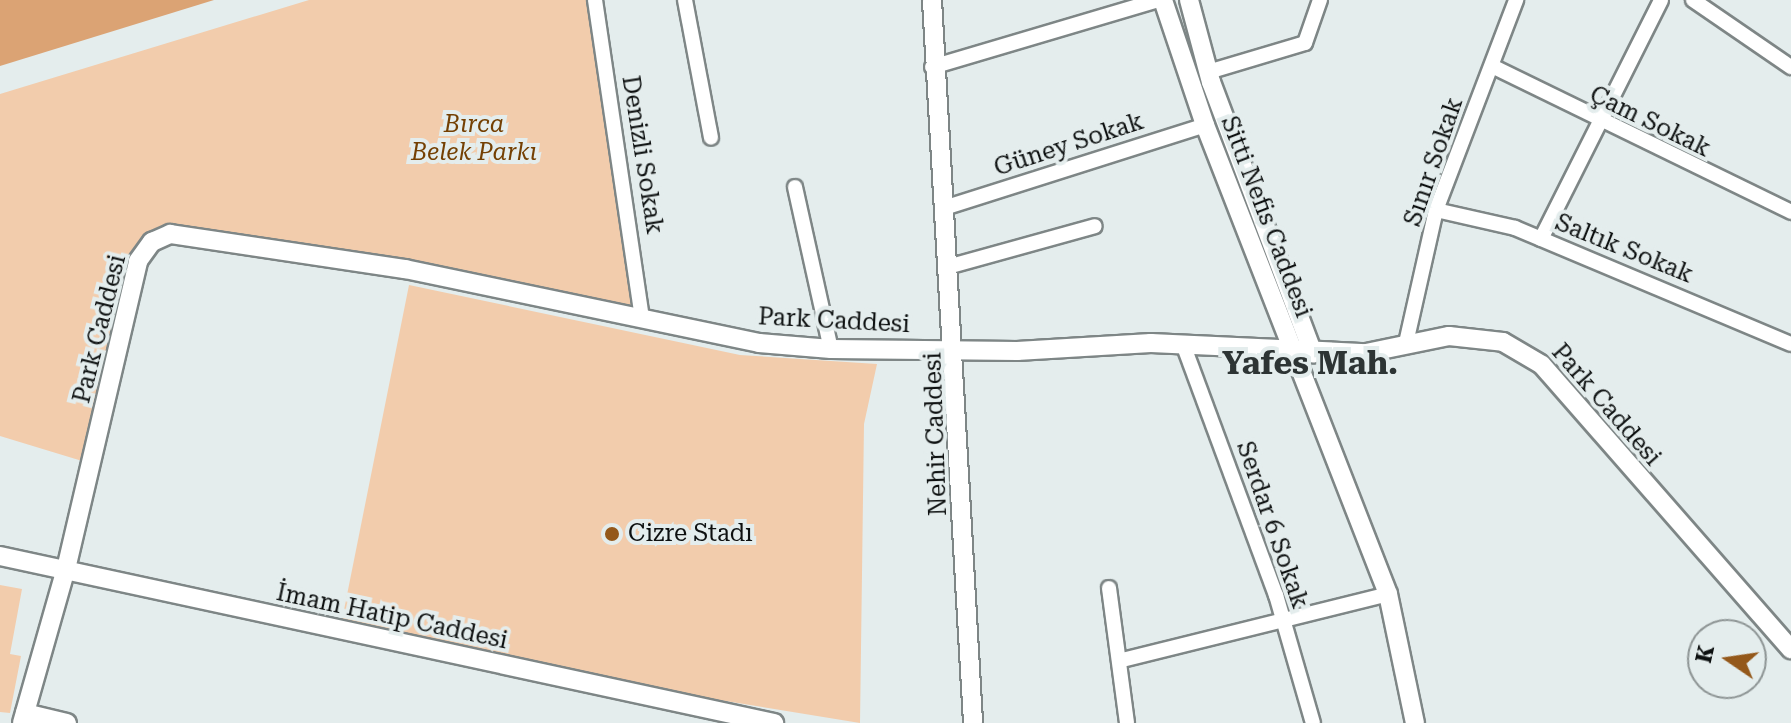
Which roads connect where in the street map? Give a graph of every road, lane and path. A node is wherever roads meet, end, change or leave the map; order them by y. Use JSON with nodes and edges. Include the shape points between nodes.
{"nodes":[{"id":1,"x":595,"y":0,"type":"edge"},
{"id":2,"x":685,"y":0,"type":"edge"},
{"id":3,"x":932,"y":0,"type":"edge"},
{"id":4,"x":1160,"y":0,"type":"edge"},
{"id":5,"x":1189,"y":0,"type":"edge"},
{"id":6,"x":1320,"y":0,"type":"edge"},
{"id":7,"x":1516,"y":0,"type":"edge"},
{"id":8,"x":1661,"y":0,"type":"edge"},
{"id":9,"x":1693,"y":0,"type":"edge"},
{"id":10,"x":1492,"y":66,"type":"junction"},
{"id":11,"x":932,"y":67,"type":"junction"},
{"id":12,"x":1791,"y":67,"type":"edge"},
{"id":13,"x":1208,"y":72,"type":"junction"},
{"id":14,"x":1598,"y":122,"type":"junction"},
{"id":15,"x":1205,"y":125,"type":"junction"},
{"id":16,"x":711,"y":138,"type":"dead end"},
{"id":17,"x":795,"y":187,"type":"dead end"},
{"id":18,"x":947,"y":207,"type":"junction"},
{"id":19,"x":1436,"y":210,"type":"junction"},
{"id":20,"x":1791,"y":212,"type":"edge"},
{"id":21,"x":1095,"y":226,"type":"dead end"},
{"id":22,"x":1541,"y":239,"type":"junction"},
{"id":23,"x":951,"y":266,"type":"junction"},
{"id":24,"x":642,"y":317,"type":"junction"},
{"id":25,"x":1406,"y":343,"type":"junction"},
{"id":26,"x":1183,"y":344,"type":"junction"},
{"id":27,"x":1791,"y":344,"type":"edge"},
{"id":28,"x":831,"y":349,"type":"junction"},
{"id":29,"x":956,"y":351,"type":"junction"},
{"id":30,"x":1293,"y":353,"type":"junction"},
{"id":31,"x":1313,"y":353,"type":"junction"},
{"id":32,"x":0,"y":556,"type":"edge"},
{"id":33,"x":66,"y":569,"type":"junction"},
{"id":34,"x":1109,"y":588,"type":"dead end"},
{"id":35,"x":1388,"y":594,"type":"junction"},
{"id":36,"x":1283,"y":622,"type":"junction"},
{"id":37,"x":1791,"y":649,"type":"edge"},
{"id":38,"x":1122,"y":660,"type":"junction"},
{"id":39,"x":24,"y":718,"type":"edge"},
{"id":40,"x":67,"y":723,"type":"edge"},
{"id":41,"x":774,"y":723,"type":"edge"},
{"id":42,"x":973,"y":723,"type":"edge"},
{"id":43,"x":1127,"y":723,"type":"edge"},
{"id":44,"x":1313,"y":723,"type":"edge"},
{"id":45,"x":1415,"y":723,"type":"edge"}],
"edges":[{"from":1,"to":24,"type":"street","name":"Denizli Sokak"},
{"from":2,"to":16,"type":"street"},
{"from":3,"to":11,"type":"street","name":"Nehir Caddesi"},
{"from":4,"to":11,"type":"street"},
{"from":4,"to":15,"type":"street","name":"Sitti Nefis Caddesi"},
{"from":5,"to":13,"type":"street"},
{"from":6,"to":13,"type":"street","via":[[1305,43]]},
{"from":7,"to":10,"type":"street","name":"Sınır Sokak"},
{"from":8,"to":14,"type":"street"},
{"from":9,"to":12,"type":"street"},
{"from":10,"to":14,"type":"street","name":"Çam Sokak"},
{"from":10,"to":19,"type":"street","name":"Sınır Sokak"},
{"from":11,"to":18,"type":"street","name":"Nehir Caddesi"},
{"from":13,"to":31,"type":"street"},
{"from":14,"to":20,"type":"street","name":"Çam Sokak"},
{"from":14,"to":22,"type":"street"},
{"from":15,"to":18,"type":"street","name":"Güney Sokak"},
{"from":15,"to":30,"type":"street","name":"Sitti Nefis Caddesi"},
{"from":17,"to":28,"type":"street"},
{"from":18,"to":23,"type":"street","name":"Nehir Caddesi"},
{"from":19,"to":22,"type":"street","name":"Saltık Sokak"},
{"from":19,"to":25,"type":"street","name":"Sınır Sokak"},
{"from":21,"to":23,"type":"street"},
{"from":22,"to":27,"type":"street","name":"Saltık Sokak"},
{"from":23,"to":29,"type":"street","name":"Nehir Caddesi"},
{"from":24,"to":28,"type":"street","name":"Park Caddesi","via":[[759,343]]},
{"from":24,"to":33,"type":"street","name":"Park Caddesi","via":[[374,264],[204,236],[159,237],[138,261]]},
{"from":25,"to":31,"type":"street","name":"Park Caddesi","via":[[1366,353]]},
{"from":25,"to":37,"type":"street","name":"Park Caddesi","via":[[1474,338],[1529,353]]},
{"from":26,"to":29,"type":"street","name":"Park Caddesi"},
{"from":26,"to":30,"type":"street","name":"Park Caddesi"},
{"from":26,"to":36,"type":"street","name":"Serdar 6 Sokak"},
{"from":28,"to":29,"type":"street","name":"Park Caddesi"},
{"from":29,"to":42,"type":"street","name":"Nehir Caddesi"},
{"from":30,"to":31,"type":"street","name":"Park Caddesi"},
{"from":30,"to":35,"type":"street","name":"Sitti Nefis Caddesi"},
{"from":32,"to":33,"type":"street","name":"İmam Hatip Caddesi"},
{"from":33,"to":39,"type":"street","name":"Park Caddesi"},
{"from":33,"to":41,"type":"street","name":"İmam Hatip Caddesi"},
{"from":34,"to":38,"type":"street"},
{"from":35,"to":36,"type":"street"},
{"from":35,"to":45,"type":"street","name":"Sitti Nefis Caddesi"},
{"from":36,"to":38,"type":"street"},
{"from":36,"to":44,"type":"street","name":"Serdar 6 Sokak"},
{"from":38,"to":43,"type":"street"},
{"from":39,"to":40,"type":"street"}]}
